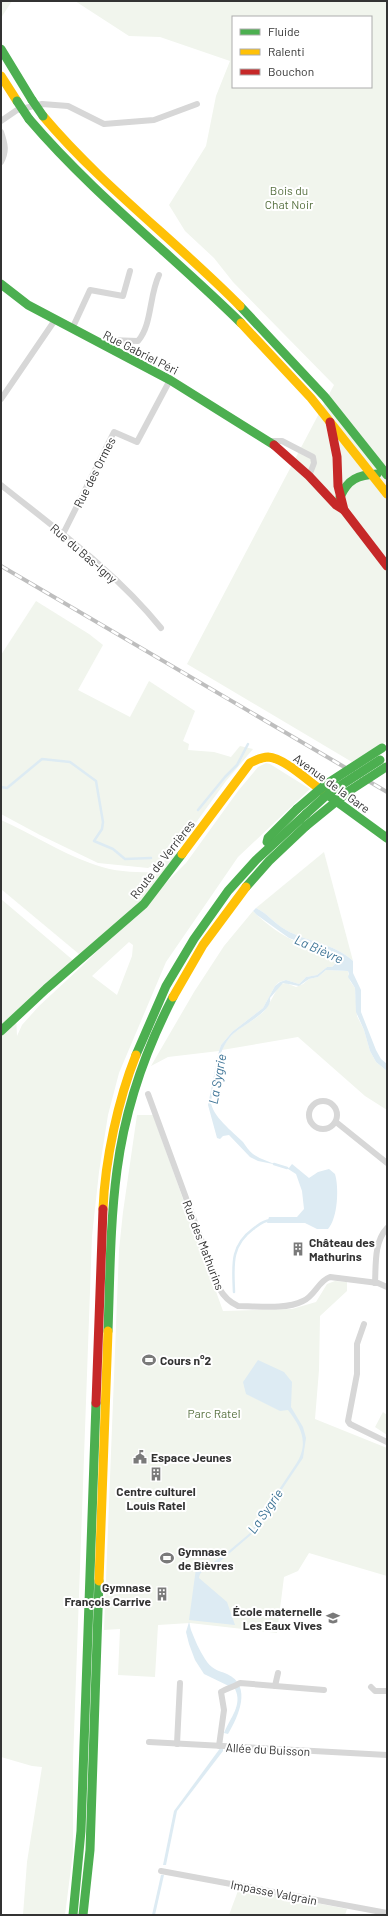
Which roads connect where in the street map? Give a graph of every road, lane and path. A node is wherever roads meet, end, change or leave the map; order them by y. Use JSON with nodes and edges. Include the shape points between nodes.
{"nodes":[{"id":1,"x":1,"y":49,"type":"edge"},
{"id":2,"x":1,"y":76,"type":"edge"},
{"id":3,"x":197,"y":104,"type":"dead end"},
{"id":4,"x":1,"y":121,"type":"edge"},
{"id":5,"x":1,"y":132,"type":"edge"},
{"id":6,"x":1,"y":162,"type":"edge"},
{"id":7,"x":130,"y":271,"type":"dead end"},
{"id":8,"x":159,"y":275,"type":"dead end"},
{"id":9,"x":1,"y":284,"type":"edge"},
{"id":10,"x":55,"y":320,"type":"junction"},
{"id":11,"x":72,"y":329,"type":"junction"},
{"id":12,"x":97,"y":342,"type":"junction"},
{"id":13,"x":170,"y":380,"type":"junction"},
{"id":14,"x":1,"y":398,"type":"edge"},
{"id":15,"x":330,"y":420,"type":"junction"},
{"id":16,"x":270,"y":441,"type":"junction"},
{"id":17,"x":372,"y":474,"type":"junction"},
{"id":18,"x":386,"y":474,"type":"edge"},
{"id":19,"x":309,"y":476,"type":"junction"},
{"id":20,"x":1,"y":484,"type":"edge"},
{"id":21,"x":387,"y":494,"type":"edge"},
{"id":22,"x":340,"y":497,"type":"junction"},
{"id":23,"x":344,"y":510,"type":"junction"},
{"id":24,"x":63,"y":534,"type":"junction"},
{"id":25,"x":387,"y":566,"type":"edge"},
{"id":26,"x":161,"y":628,"type":"dead end"},
{"id":27,"x":384,"y":752,"type":"edge"},
{"id":28,"x":260,"y":756,"type":"joint"},
{"id":29,"x":386,"y":767,"type":"edge"},
{"id":30,"x":387,"y":838,"type":"edge"},
{"id":31,"x":266,"y":850,"type":"junction"},
{"id":32,"x":1,"y":1031,"type":"edge"},
{"id":33,"x":148,"y":1094,"type":"dead end"},
{"id":34,"x":336,"y":1122,"type":"junction"},
{"id":35,"x":387,"y":1163,"type":"edge"},
{"id":36,"x":387,"y":1228,"type":"edge"},
{"id":37,"x":375,"y":1283,"type":"junction"},
{"id":38,"x":387,"y":1287,"type":"edge"},
{"id":39,"x":364,"y":1324,"type":"dead end"},
{"id":40,"x":387,"y":1442,"type":"edge"},
{"id":41,"x":278,"y":1673,"type":"dead end"},
{"id":42,"x":180,"y":1683,"type":"dead end"},
{"id":43,"x":275,"y":1686,"type":"junction"},
{"id":44,"x":371,"y":1687,"type":"dead end"},
{"id":45,"x":324,"y":1690,"type":"dead end"},
{"id":46,"x":387,"y":1691,"type":"edge"},
{"id":47,"x":149,"y":1742,"type":"dead end"},
{"id":48,"x":177,"y":1744,"type":"junction"},
{"id":49,"x":218,"y":1746,"type":"junction"},
{"id":50,"x":387,"y":1756,"type":"edge"},
{"id":51,"x":161,"y":1871,"type":"dead end"},
{"id":52,"x":387,"y":1913,"type":"edge"},
{"id":53,"x":73,"y":1915,"type":"edge"},
{"id":54,"x":83,"y":1915,"type":"edge"}],
"edges":[{"from":1,"to":18,"type":"main road","bridge":true,"via":[[43,116],[70,149],[273,338],[346,420]]},
{"from":2,"to":15,"type":"main road","bridge":true,"via":[[51,147],[228,310]]},
{"from":3,"to":4,"type":"street","via":[[154,120],[104,124],[68,106],[42,104],[17,110]]},
{"from":5,"to":6,"type":"street","via":[[6,145]]},
{"from":7,"to":11,"type":"street","via":[[123,296],[90,290]]},
{"from":8,"to":12,"type":"street","via":[[151,296],[146,327],[138,341]]},
{"from":9,"to":10,"type":"main road","name":"Rue Gabriel Péri","via":[[28,305]]},
{"from":10,"to":11,"type":"main road","name":"Rue Gabriel Péri"},
{"from":10,"to":14,"type":"street"},
{"from":11,"to":12,"type":"main road","name":"Rue Gabriel Péri"},
{"from":12,"to":13,"type":"main road","name":"Rue Gabriel Péri"},
{"from":13,"to":16,"type":"main road","name":"Rue Gabriel Péri"},
{"from":13,"to":24,"type":"street","name":"Rue des Ormes","via":[[137,442],[114,432]]},
{"from":15,"to":17,"type":"main road"},
{"from":15,"to":22,"type":"main road"},
{"from":16,"to":19,"type":"main road","name":"Rue Gabriel Péri"},
{"from":16,"to":19,"type":"street","name":"Rue Gabriel Péri","via":[[282,441],[313,458],[314,463]]},
{"from":17,"to":18,"type":"main road"},
{"from":17,"to":21,"type":"main road"},
{"from":17,"to":22,"type":"main road","via":[[354,477],[348,482]]},
{"from":19,"to":23,"type":"main road","via":[[336,506]]},
{"from":20,"to":24,"type":"street","name":"Rue du Bas-Igny"},
{"from":22,"to":23,"type":"main road"},
{"from":23,"to":25,"type":"main road"},
{"from":24,"to":26,"type":"street","name":"Rue du Bas-Igny","via":[[126,590]]},
{"from":27,"to":31,"type":"main road","bridge":true,"via":[[329,793]]},
{"from":27,"to":31,"type":"main road","bridge":true,"via":[[325,785],[268,838]]},
{"from":28,"to":30,"type":"main road","name":"Avenue de la Gare","via":[[270,755],[281,761]]},
{"from":28,"to":32,"type":"main road","name":"Route de Verrières","via":[[250,763],[144,904]]},
{"from":29,"to":54,"type":"main road","bridge":true,"via":[[350,791],[306,826],[248,883],[220,919],[188,968],[166,1010],[136,1084],[119,1156],[113,1201],[90,1850]]},
{"from":31,"to":53,"type":"main road","via":[[238,877],[188,949],[165,989],[135,1057],[118,1113],[109,1158],[103,1203],[99,1296],[80,1853]]},
{"from":33,"to":37,"type":"street","name":"Rue des Mathurins","via":[[219,1288],[231,1303],[238,1306],[280,1305],[304,1301],[324,1279],[330,1277]]},
{"from":34,"to":34,"type":"street","via":[[336,1110],[330,1103],[321,1102],[310,1111],[310,1120],[316,1127],[325,1129]]},
{"from":34,"to":35,"type":"street"},
{"from":36,"to":37,"type":"street","via":[[382,1233],[376,1251]]},
{"from":37,"to":38,"type":"street","name":"Rue des Mathurins"},
{"from":39,"to":40,"type":"street","via":[[357,1344],[357,1374],[348,1421]]},
{"from":41,"to":43,"type":"street"},
{"from":42,"to":48,"type":"street"},
{"from":43,"to":45,"type":"street"},
{"from":43,"to":49,"type":"street","via":[[240,1683],[221,1692],[224,1710]]},
{"from":44,"to":46,"type":"street","via":[[375,1691]]},
{"from":47,"to":48,"type":"street","name":"Allée du Buisson"},
{"from":48,"to":49,"type":"street","name":"Allée du Buisson"},
{"from":49,"to":50,"type":"street","name":"Allée du Buisson"},
{"from":51,"to":52,"type":"street","name":"Impasse Valgrain"}]}
